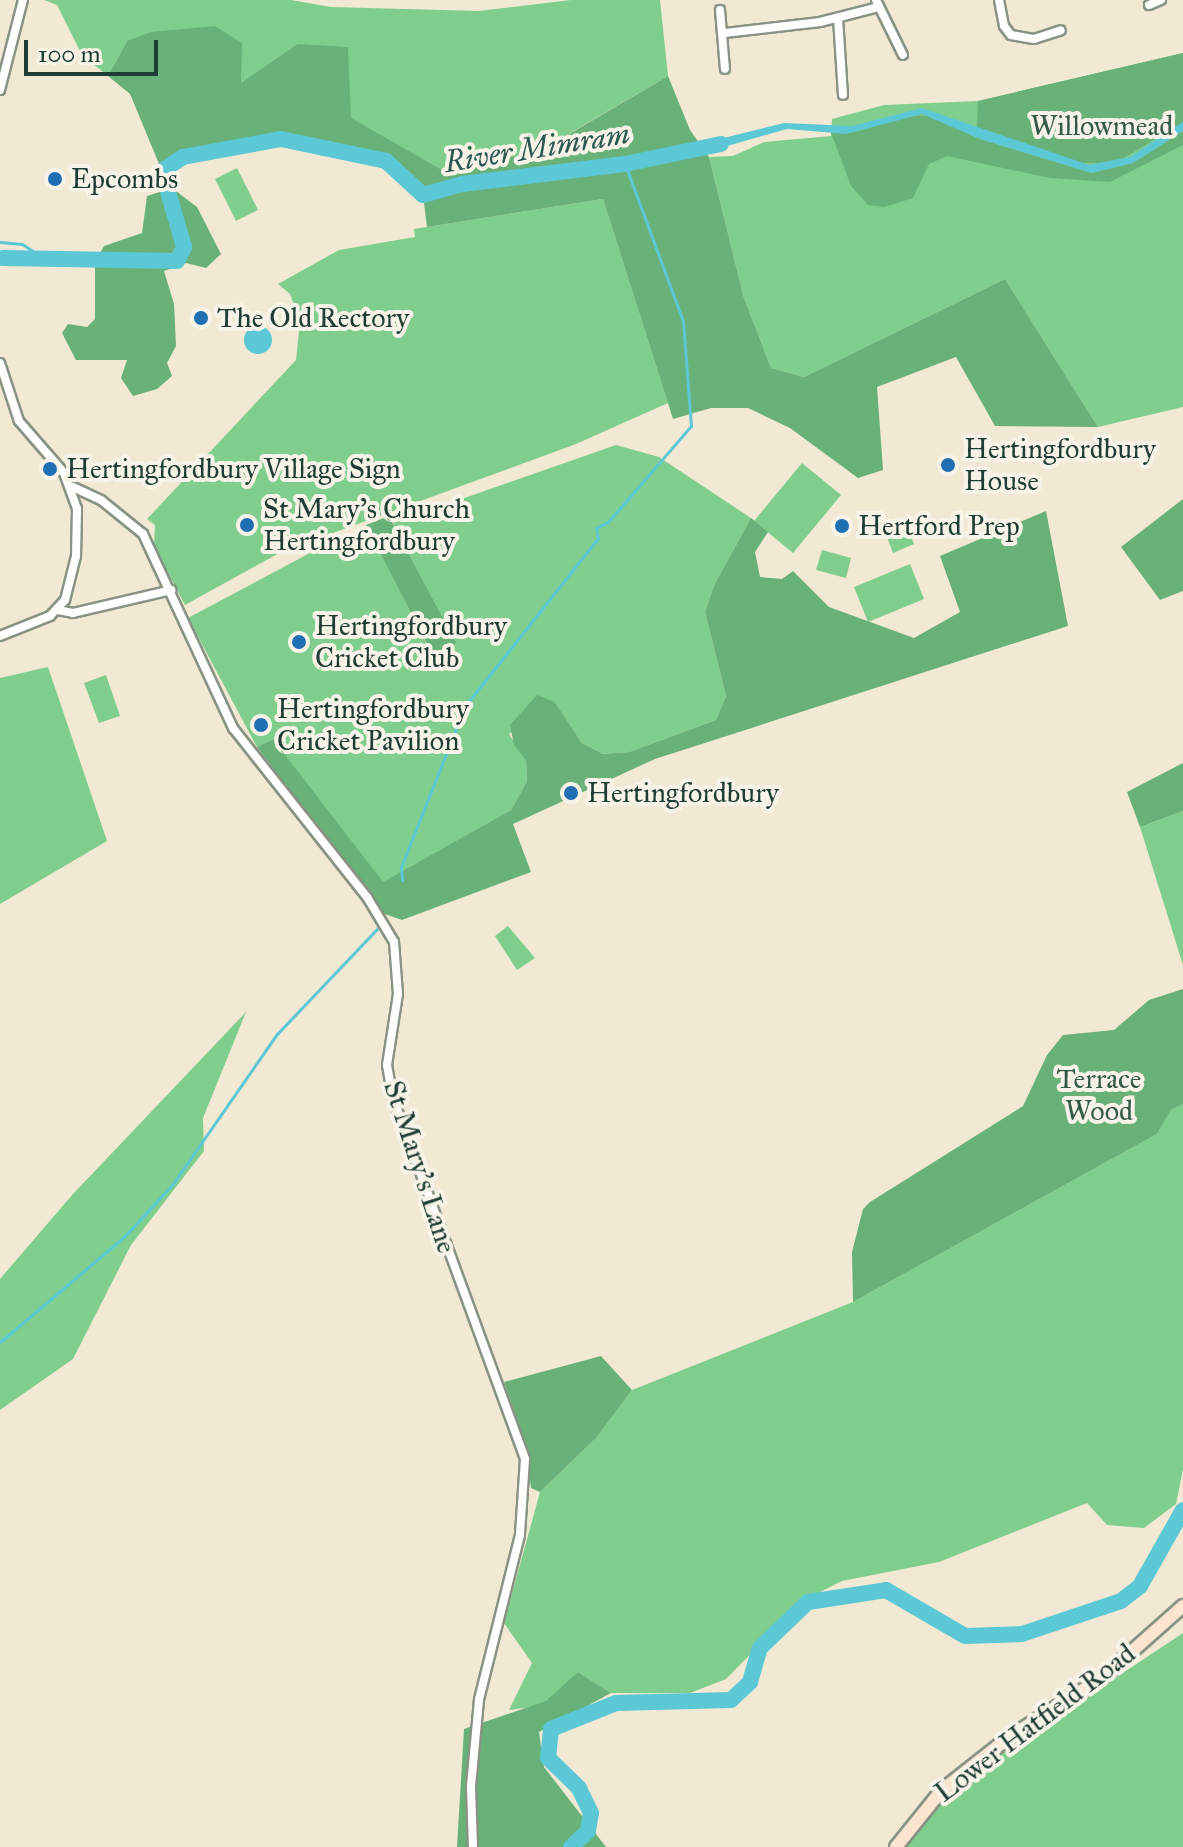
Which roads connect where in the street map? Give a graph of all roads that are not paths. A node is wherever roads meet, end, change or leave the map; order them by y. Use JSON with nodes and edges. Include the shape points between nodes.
{"nodes":[{"id":1,"x":23,"y":0,"type":"edge"},
{"id":2,"x":999,"y":0,"type":"edge"},
{"id":3,"x":1161,"y":0,"type":"edge"},
{"id":4,"x":878,"y":4,"type":"edge"},
{"id":5,"x":1149,"y":5,"type":"dead end"},
{"id":6,"x":720,"y":10,"type":"dead end"},
{"id":7,"x":838,"y":18,"type":"junction"},
{"id":8,"x":1061,"y":30,"type":"dead end"},
{"id":9,"x":725,"y":33,"type":"junction"},
{"id":10,"x":903,"y":55,"type":"dead end"},
{"id":11,"x":725,"y":69,"type":"dead end"},
{"id":12,"x":0,"y":90,"type":"edge"},
{"id":13,"x":843,"y":95,"type":"dead end"},
{"id":14,"x":0,"y":363,"type":"edge"},
{"id":15,"x":73,"y":487,"type":"junction"},
{"id":16,"x":171,"y":590,"type":"junction"},
{"id":17,"x":58,"y":610,"type":"junction"},
{"id":18,"x":0,"y":636,"type":"edge"},
{"id":19,"x":1183,"y":1606,"type":"edge"},
{"id":20,"x":473,"y":1847,"type":"edge"},
{"id":21,"x":896,"y":1847,"type":"edge"}],
"edges":[{"from":1,"to":12,"type":"street"},
{"from":2,"to":8,"type":"street","via":[[1011,35],[1034,39]]},
{"from":3,"to":5,"type":"street"},
{"from":4,"to":7,"type":"street"},
{"from":4,"to":10,"type":"street"},
{"from":6,"to":9,"type":"street"},
{"from":7,"to":9,"type":"street"},
{"from":7,"to":13,"type":"street"},
{"from":9,"to":11,"type":"street"},
{"from":14,"to":15,"type":"street","via":[[19,421]]},
{"from":15,"to":16,"type":"street","name":"St Mary's Lane","via":[[101,500],[143,534]]},
{"from":15,"to":17,"type":"street","via":[[76,556],[70,588]]},
{"from":16,"to":17,"type":"street","via":[[83,611]]},
{"from":16,"to":20,"type":"street","name":"St Mary's Lane","via":[[233,728],[367,897],[394,942],[398,994],[387,1065],[393,1098],[431,1194],[461,1293],[521,1440],[526,1480],[520,1535],[475,1735]]},
{"from":17,"to":18,"type":"street"},
{"from":19,"to":21,"type":"main road","name":"Lower Hatfield Road","via":[[1103,1677],[1008,1738],[941,1791]]}]}
